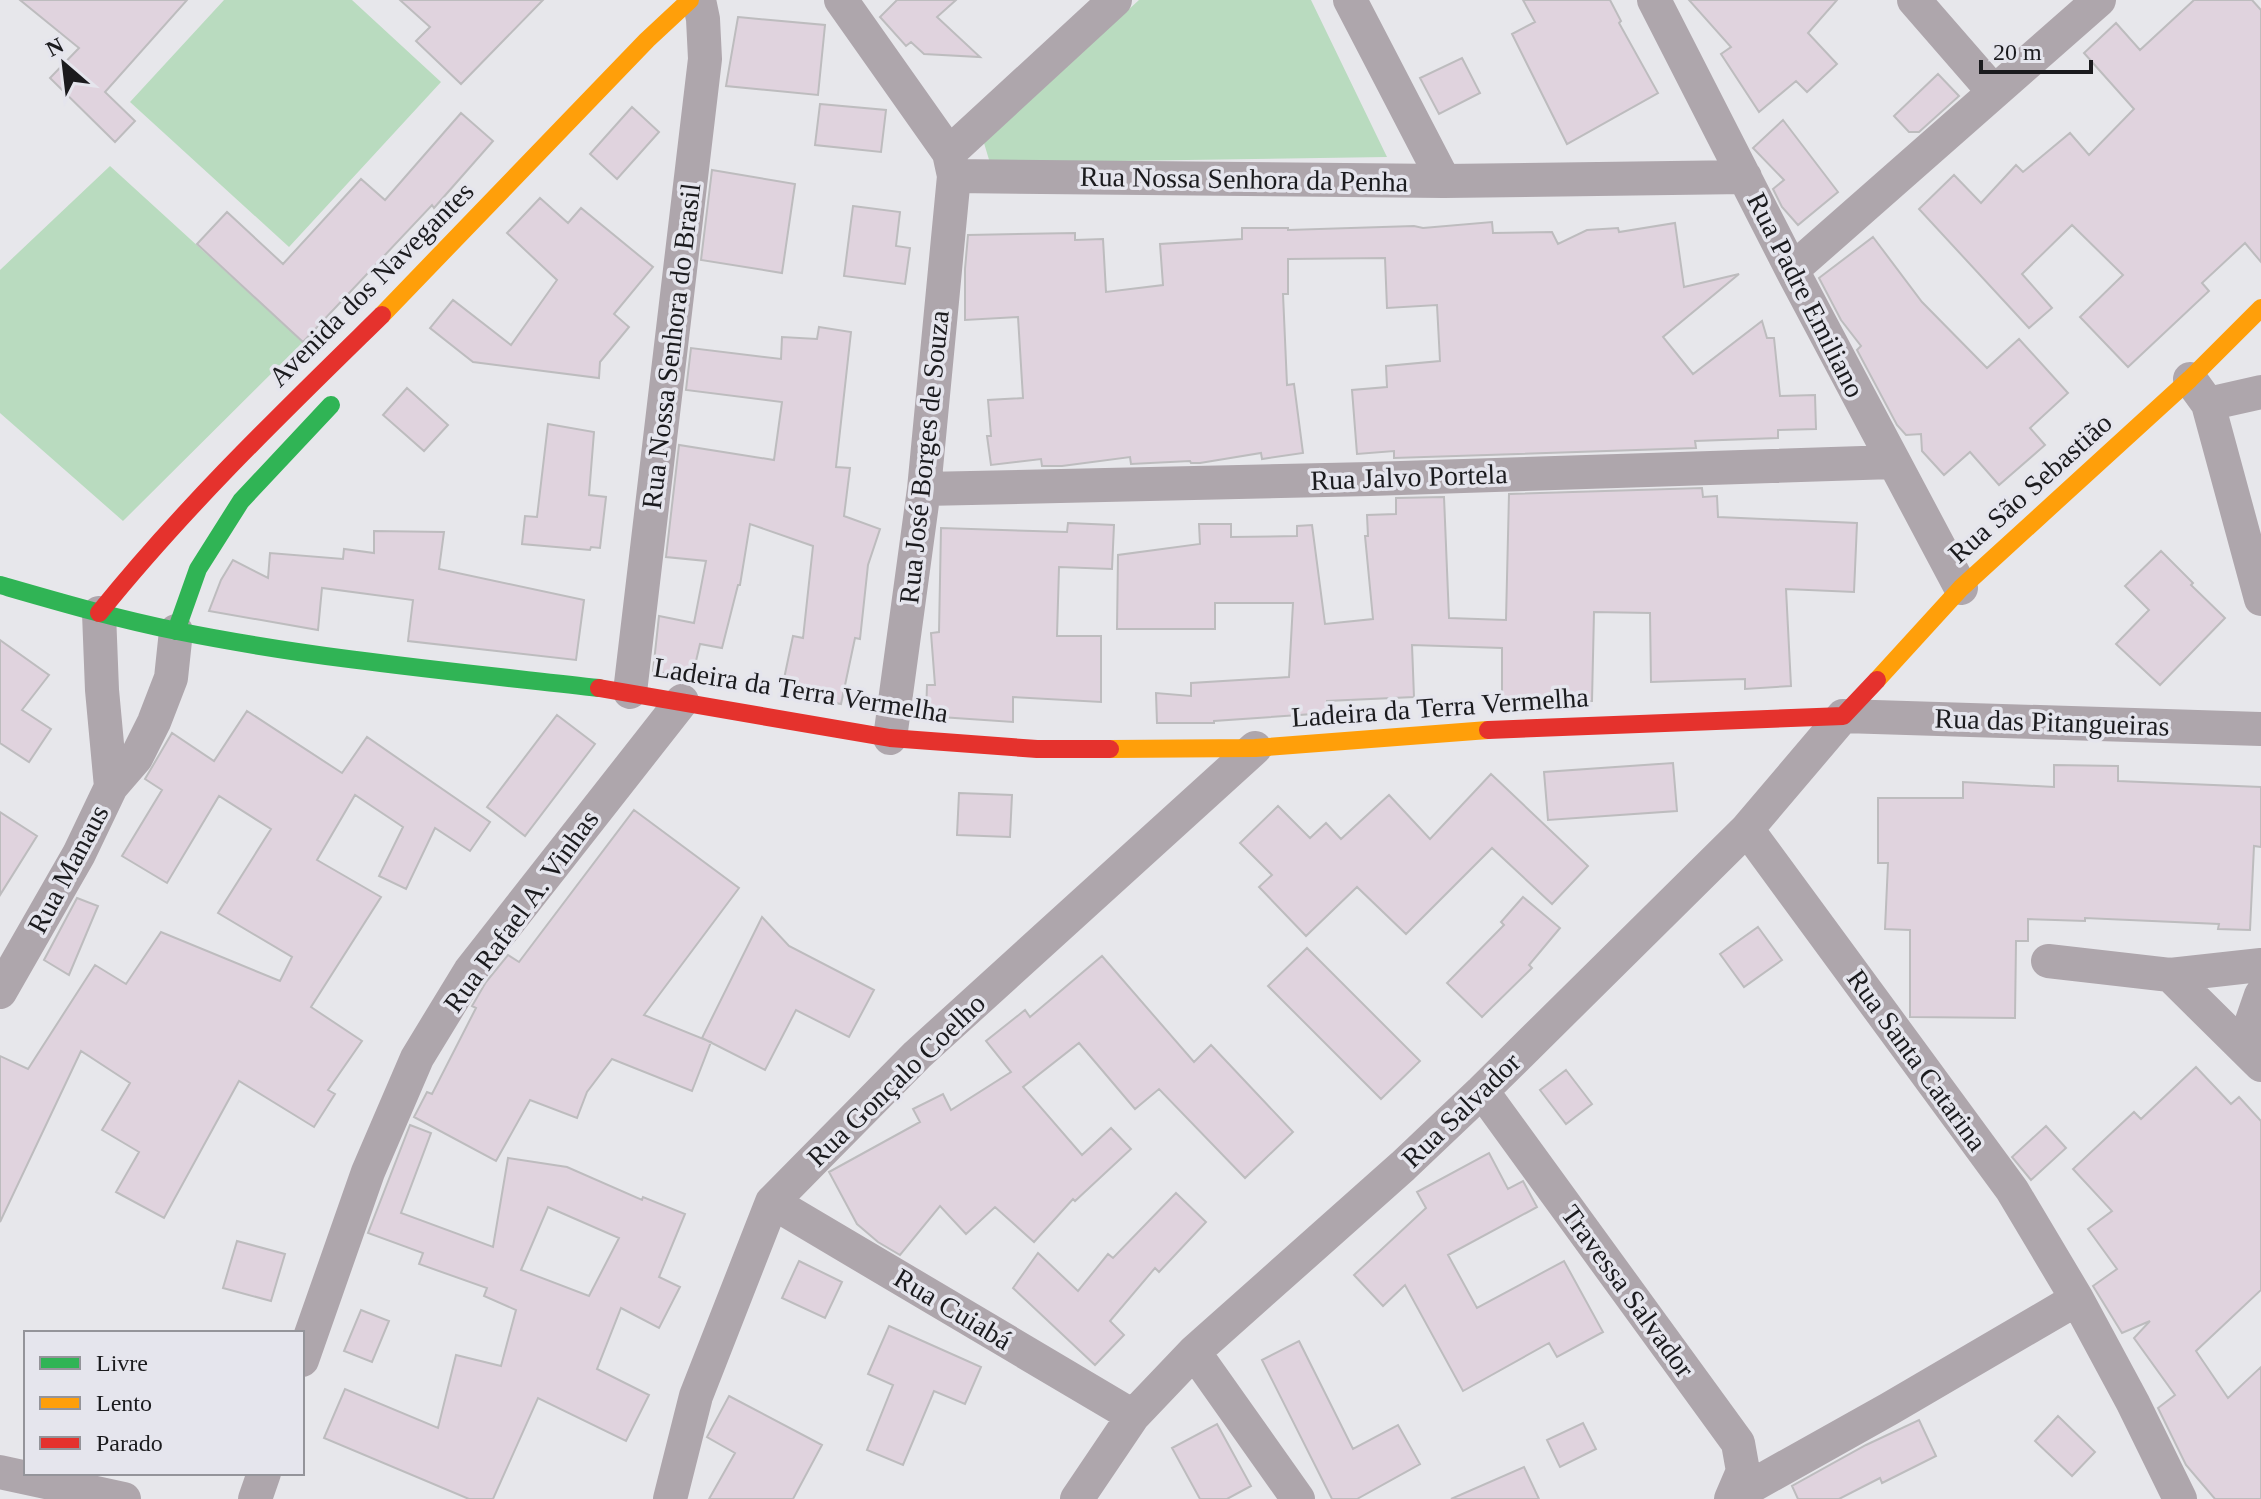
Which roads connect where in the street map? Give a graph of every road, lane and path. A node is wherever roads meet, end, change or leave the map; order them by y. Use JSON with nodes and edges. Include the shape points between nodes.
{"nodes":[{"id":1,"x":841,"y":0,"type":"edge"},
{"id":2,"x":1115,"y":0,"type":"edge"},
{"id":3,"x":1350,"y":0,"type":"edge"},
{"id":4,"x":1654,"y":0,"type":"edge"},
{"id":5,"x":1914,"y":0,"type":"edge"},
{"id":6,"x":2099,"y":0,"type":"edge"},
{"id":7,"x":699,"y":12,"type":"edge"},
{"id":8,"x":1994,"y":92,"type":"junction"},
{"id":9,"x":952,"y":164,"type":"junction"},
{"id":10,"x":1745,"y":177,"type":"junction"},
{"id":11,"x":1444,"y":181,"type":"junction"},
{"id":12,"x":1792,"y":270,"type":"junction"},
{"id":13,"x":2261,"y":308,"type":"edge"},
{"id":14,"x":347,"y":388,"type":"dead end"},
{"id":15,"x":2199,"y":391,"type":"junction"},
{"id":16,"x":2261,"y":392,"type":"edge"},
{"id":17,"x":1893,"y":462,"type":"junction"},
{"id":18,"x":924,"y":489,"type":"junction"},
{"id":19,"x":0,"y":585,"type":"edge"},
{"id":20,"x":1961,"y":588,"type":"junction"},
{"id":21,"x":2261,"y":599,"type":"edge"},
{"id":22,"x":99,"y":613,"type":"junction"},
{"id":23,"x":176,"y":631,"type":"junction"},
{"id":24,"x":630,"y":692,"type":"junction"},
{"id":25,"x":682,"y":701,"type":"junction"},
{"id":26,"x":1843,"y":716,"type":"junction"},
{"id":27,"x":2261,"y":729,"type":"edge"},
{"id":28,"x":890,"y":738,"type":"junction"},
{"id":29,"x":1255,"y":748,"type":"junction"},
{"id":30,"x":111,"y":787,"type":"junction"},
{"id":31,"x":1747,"y":829,"type":"junction"},
{"id":32,"x":2048,"y":961,"type":"dead end"},
{"id":33,"x":2261,"y":965,"type":"edge"},
{"id":34,"x":2170,"y":975,"type":"junction"},
{"id":35,"x":0,"y":992,"type":"edge"},
{"id":36,"x":2261,"y":995,"type":"edge"},
{"id":37,"x":2252,"y":1056,"type":"edge"},
{"id":38,"x":1482,"y":1091,"type":"junction"},
{"id":39,"x":772,"y":1202,"type":"junction"},
{"id":40,"x":2077,"y":1299,"type":"junction"},
{"id":41,"x":1194,"y":1352,"type":"junction"},
{"id":42,"x":304,"y":1354,"type":"edge"},
{"id":43,"x":1133,"y":1416,"type":"junction"},
{"id":44,"x":0,"y":1472,"type":"edge"},
{"id":45,"x":263,"y":1475,"type":"edge"},
{"id":46,"x":1731,"y":1498,"type":"edge"},
{"id":47,"x":124,"y":1499,"type":"edge"},
{"id":48,"x":255,"y":1499,"type":"edge"},
{"id":49,"x":670,"y":1499,"type":"edge"},
{"id":50,"x":1077,"y":1499,"type":"edge"},
{"id":51,"x":1298,"y":1499,"type":"edge"},
{"id":52,"x":2179,"y":1499,"type":"edge"}],
"edges":[{"from":1,"to":9,"type":"street"},
{"from":2,"to":9,"type":"street"},
{"from":3,"to":11,"type":"street"},
{"from":4,"to":10,"type":"street","name":"Rua Padre Emiliano"},
{"from":5,"to":8,"type":"street"},
{"from":6,"to":8,"type":"street"},
{"from":7,"to":22,"type":"main road","name":"Avenida dos Navegantes","via":[[647,40],[242,453],[149,551]]},
{"from":7,"to":24,"type":"street","name":"Rua Nossa Senhora do Brasil","via":[[705,59]]},
{"from":8,"to":12,"type":"street"},
{"from":9,"to":11,"type":"street","name":"Rua Nossa Senhora da Penha"},
{"from":9,"to":18,"type":"street","name":"Rua José Borges de Souza"},
{"from":10,"to":11,"type":"street","name":"Rua Nossa Senhora da Penha"},
{"from":10,"to":12,"type":"street","name":"Rua Padre Emiliano"},
{"from":12,"to":17,"type":"street","name":"Rua Padre Emiliano"},
{"from":13,"to":15,"type":"main road","name":"Rua São Sebastião"},
{"from":14,"to":23,"type":"main road","name":"Avenida dos Navegantes","via":[[241,501],[198,569]]},
{"from":15,"to":16,"type":"street"},
{"from":15,"to":20,"type":"main road","name":"Rua São Sebastião"},
{"from":15,"to":21,"type":"street"},
{"from":17,"to":18,"type":"street","name":"Rua Jalvo Portela"},
{"from":17,"to":20,"type":"street","name":"Rua Padre Emiliano"},
{"from":18,"to":28,"type":"street","name":"Rua José Borges de Souza"},
{"from":19,"to":22,"type":"main road","name":"Ladeira da Terra Vermelha"},
{"from":20,"to":26,"type":"main road","name":"Rua São Sebastião"},
{"from":22,"to":23,"type":"main road","name":"Ladeira da Terra Vermelha"},
{"from":22,"to":30,"type":"street","name":"Rua Manaus"},
{"from":23,"to":24,"type":"main road","name":"Ladeira da Terra Vermelha","via":[[309,654]]},
{"from":23,"to":30,"type":"street","name":"Rua Manaus","via":[[171,678],[154,722],[136,758]]},
{"from":24,"to":25,"type":"main road","name":"Ladeira da Terra Vermelha"},
{"from":25,"to":28,"type":"main road","name":"Ladeira da Terra Vermelha"},
{"from":25,"to":42,"type":"street","name":"Rua Rafael A. Vinhas","via":[[470,971],[417,1058],[368,1172]]},
{"from":26,"to":27,"type":"street","name":"Rua das Pitangueiras"},
{"from":26,"to":29,"type":"main road","name":"Ladeira da Terra Vermelha","via":[[1451,731]]},
{"from":26,"to":31,"type":"street","name":"Rua Salvador"},
{"from":28,"to":29,"type":"main road","name":"Ladeira da Terra Vermelha","via":[[1037,749]]},
{"from":29,"to":39,"type":"street","name":"Rua Gonçalo Coelho","via":[[917,1055]]},
{"from":30,"to":35,"type":"street","name":"Rua Manaus"},
{"from":31,"to":38,"type":"street","name":"Rua Salvador"},
{"from":31,"to":40,"type":"street","name":"Rua Santa Catarina","via":[[2012,1190]]},
{"from":32,"to":34,"type":"street"},
{"from":33,"to":34,"type":"street"},
{"from":34,"to":37,"type":"street"},
{"from":36,"to":37,"type":"street"},
{"from":38,"to":41,"type":"street","name":"Rua Salvador"},
{"from":38,"to":46,"type":"street","name":"Travessa Salvador","via":[[1738,1443],[1743,1471]]},
{"from":39,"to":43,"type":"street","name":"Rua Cuiabá"},
{"from":39,"to":49,"type":"street","name":"Rua Gonçalo Coelho","via":[[696,1396]]},
{"from":40,"to":46,"type":"street"},
{"from":40,"to":52,"type":"street","name":"Rua Santa Catarina"},
{"from":41,"to":43,"type":"street","name":"Rua Salvador"},
{"from":41,"to":51,"type":"street"},
{"from":43,"to":50,"type":"street","name":"Rua Salvador"},
{"from":44,"to":47,"type":"street"},
{"from":45,"to":48,"type":"street"}]}
